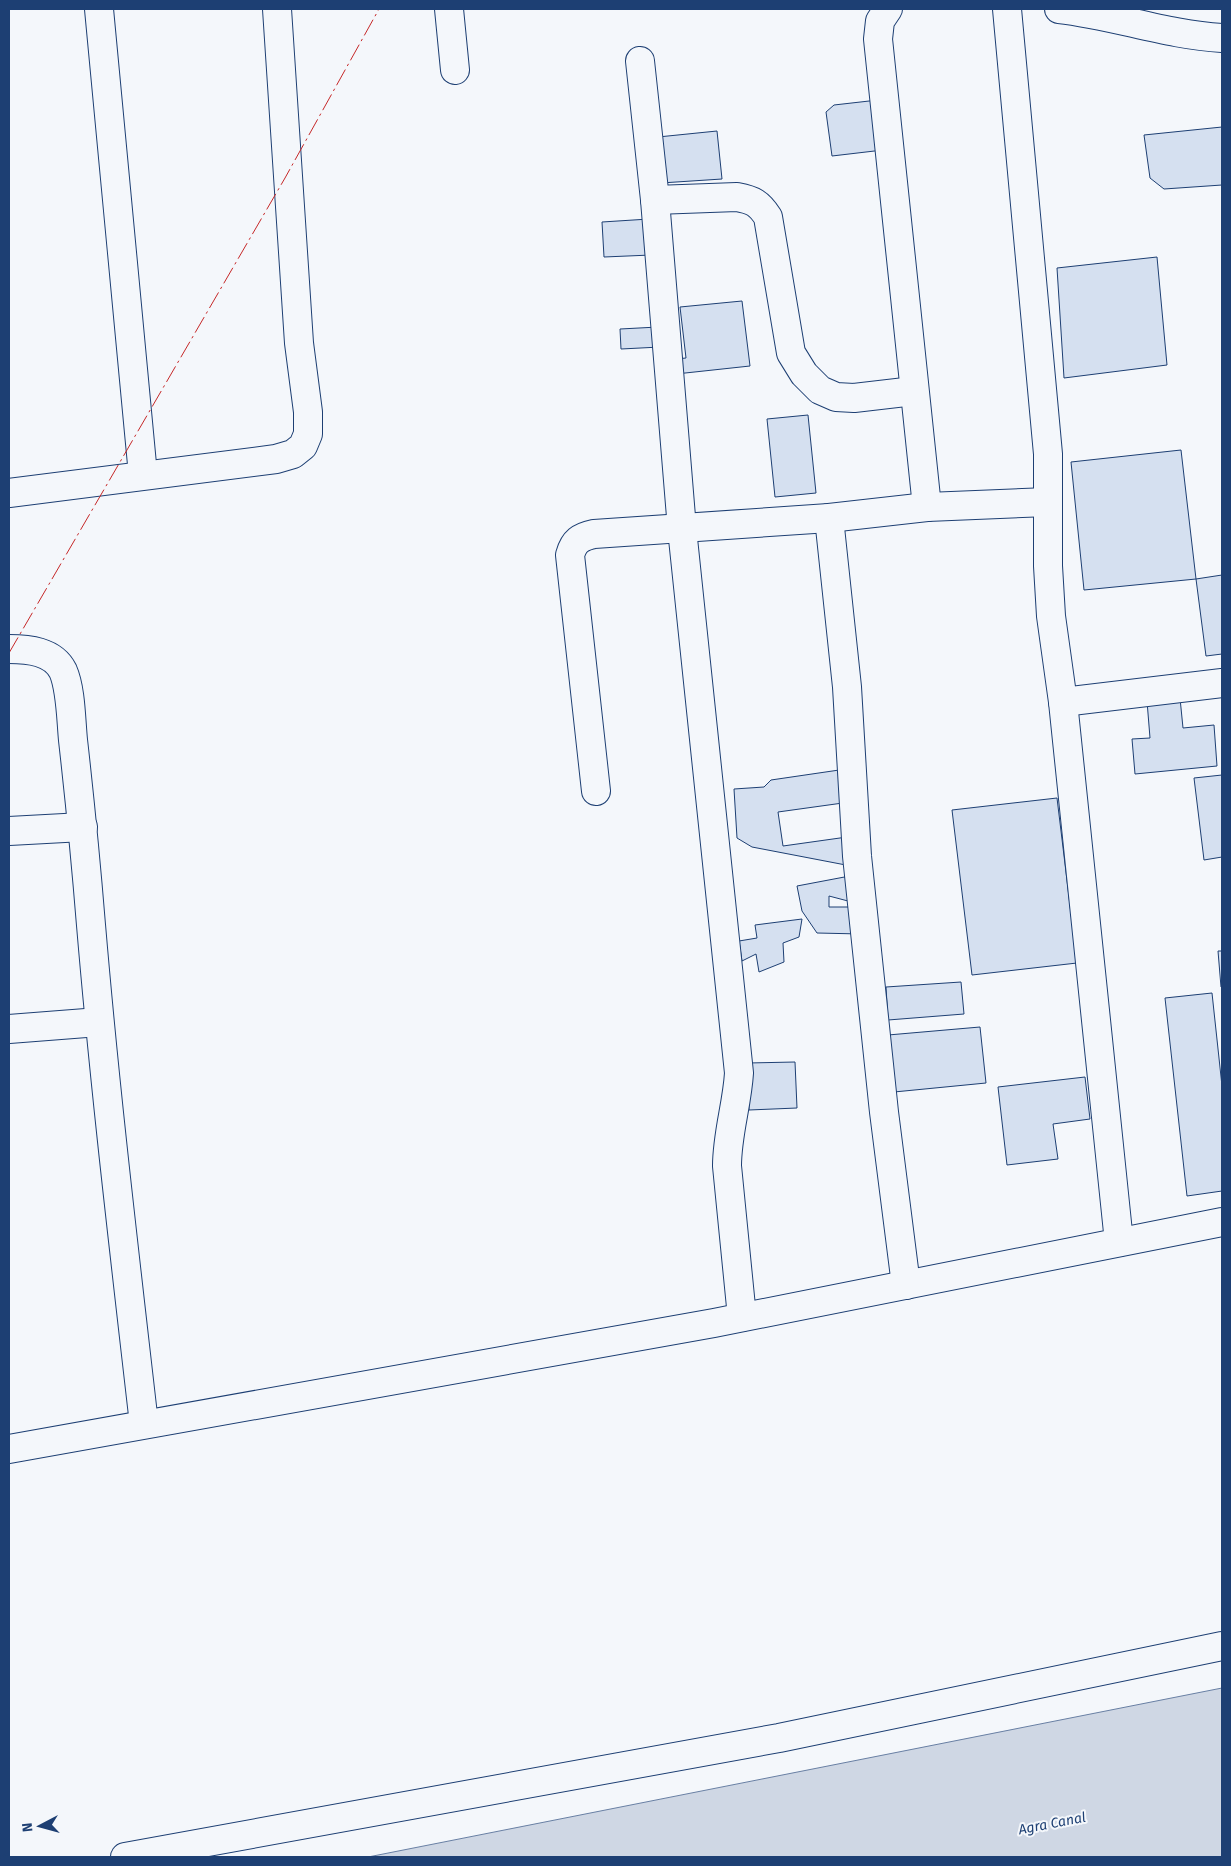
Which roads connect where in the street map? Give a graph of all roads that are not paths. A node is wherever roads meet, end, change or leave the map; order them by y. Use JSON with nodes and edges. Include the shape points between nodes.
{"nodes":[{"id":1,"x":100,"y":9,"type":"edge"},
{"id":2,"x":277,"y":9,"type":"edge"},
{"id":3,"x":448,"y":9,"type":"edge"},
{"id":4,"x":888,"y":9,"type":"edge"},
{"id":5,"x":1007,"y":9,"type":"edge"},
{"id":6,"x":1059,"y":9,"type":"edge"},
{"id":7,"x":1222,"y":38,"type":"edge"},
{"id":8,"x":640,"y":61,"type":"dead end"},
{"id":9,"x":455,"y":70,"type":"dead end"},
{"id":10,"x":655,"y":200,"type":"junction"},
{"id":11,"x":914,"y":390,"type":"junction"},
{"id":12,"x":143,"y":475,"type":"junction"},
{"id":13,"x":9,"y":493,"type":"edge"},
{"id":14,"x":1048,"y":502,"type":"junction"},
{"id":15,"x":927,"y":508,"type":"junction"},
{"id":16,"x":829,"y":518,"type":"junction"},
{"id":17,"x":682,"y":529,"type":"junction"},
{"id":18,"x":9,"y":649,"type":"edge"},
{"id":19,"x":1222,"y":683,"type":"edge"},
{"id":20,"x":1062,"y":702,"type":"junction"},
{"id":21,"x":596,"y":791,"type":"dead end"},
{"id":22,"x":83,"y":827,"type":"junction"},
{"id":23,"x":9,"y":831,"type":"edge"},
{"id":24,"x":99,"y":1022,"type":"junction"},
{"id":25,"x":9,"y":1030,"type":"edge"},
{"id":26,"x":1222,"y":1222,"type":"edge"},
{"id":27,"x":1119,"y":1242,"type":"junction"},
{"id":28,"x":906,"y":1285,"type":"junction"},
{"id":29,"x":742,"y":1317,"type":"junction"},
{"id":30,"x":144,"y":1424,"type":"junction"},
{"id":31,"x":9,"y":1450,"type":"edge"},
{"id":32,"x":1222,"y":1646,"type":"edge"},
{"id":33,"x":125,"y":1857,"type":"edge"}],
"edges":[{"from":1,"to":12,"type":"street"},
{"from":2,"to":12,"type":"street","via":[[298,333],[308,434],[303,446],[276,460]]},
{"from":3,"to":9,"type":"street"},
{"from":4,"to":11,"type":"street","via":[[880,21],[878,39]]},
{"from":5,"to":14,"type":"street","via":[[1048,454]]},
{"from":6,"to":7,"type":"street","via":[[1201,37]]},
{"from":8,"to":10,"type":"street"},
{"from":10,"to":11,"type":"street","via":[[737,197],[761,206],[768,217],[791,353],[804,374],[820,390],[836,397],[854,398]]},
{"from":10,"to":17,"type":"street"},
{"from":11,"to":15,"type":"street"},
{"from":12,"to":13,"type":"street"},
{"from":14,"to":15,"type":"street"},
{"from":14,"to":20,"type":"street","via":[[1051,616]]},
{"from":15,"to":16,"type":"street"},
{"from":16,"to":17,"type":"street"},
{"from":16,"to":28,"type":"street","via":[[846,687],[860,884]]},
{"from":17,"to":21,"type":"street","via":[[594,534],[584,536],[572,547],[570,555]]},
{"from":17,"to":29,"type":"street","via":[[738,1073],[727,1166]]},
{"from":18,"to":22,"type":"street","via":[[27,649],[44,654],[63,671]]},
{"from":19,"to":20,"type":"street"},
{"from":20,"to":27,"type":"street"},
{"from":22,"to":23,"type":"street"},
{"from":22,"to":24,"type":"street"},
{"from":24,"to":25,"type":"street"},
{"from":24,"to":30,"type":"street"},
{"from":26,"to":27,"type":"street"},
{"from":27,"to":28,"type":"street"},
{"from":28,"to":29,"type":"street"},
{"from":29,"to":30,"type":"street"},
{"from":30,"to":31,"type":"street"},
{"from":32,"to":33,"type":"street","via":[[779,1738]]}]}
